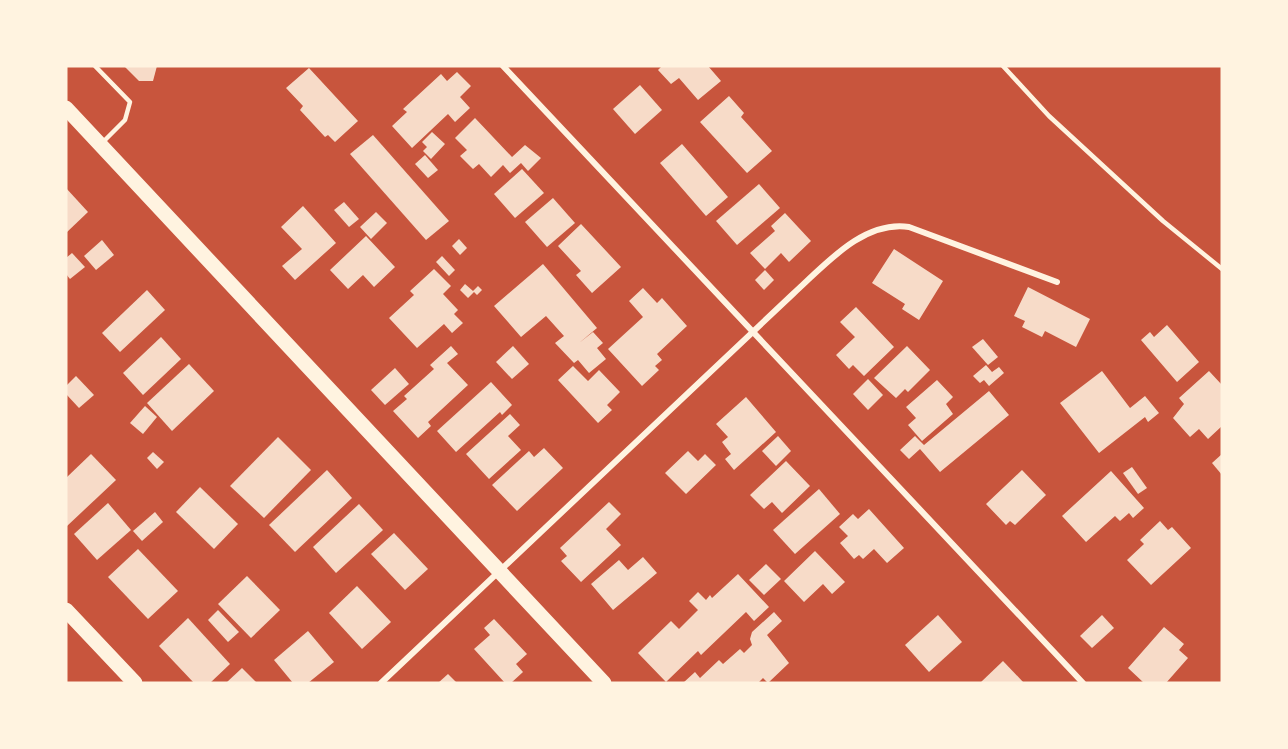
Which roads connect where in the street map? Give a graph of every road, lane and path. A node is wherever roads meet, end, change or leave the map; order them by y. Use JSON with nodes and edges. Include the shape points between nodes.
{"nodes":[{"id":1,"x":95,"y":66,"type":"edge"},
{"id":2,"x":503,"y":66,"type":"edge"},
{"id":3,"x":1003,"y":66,"type":"edge"},
{"id":4,"x":66,"y":108,"type":"edge"},
{"id":5,"x":100,"y":144,"type":"junction"},
{"id":6,"x":1222,"y":269,"type":"edge"},
{"id":7,"x":1057,"y":282,"type":"dead end"},
{"id":8,"x":755,"y":333,"type":"junction"},
{"id":9,"x":501,"y":571,"type":"junction"},
{"id":10,"x":66,"y":610,"type":"edge"},
{"id":11,"x":135,"y":683,"type":"edge"},
{"id":12,"x":381,"y":683,"type":"edge"},
{"id":13,"x":604,"y":683,"type":"edge"},
{"id":14,"x":1083,"y":683,"type":"edge"}],
"edges":[{"from":1,"to":5,"type":"lane","via":[[130,102],[125,120]]},
{"from":2,"to":8,"type":"street"},
{"from":3,"to":6,"type":"lane","via":[[1049,116],[1163,221]]},
{"from":4,"to":5,"type":"main road"},
{"from":5,"to":9,"type":"main road"},
{"from":7,"to":8,"type":"street","via":[[909,226],[887,226],[850,245]]},
{"from":8,"to":9,"type":"street"},
{"from":8,"to":14,"type":"street"},
{"from":9,"to":12,"type":"street"},
{"from":9,"to":13,"type":"main road"},
{"from":10,"to":11,"type":"main road"}]}
